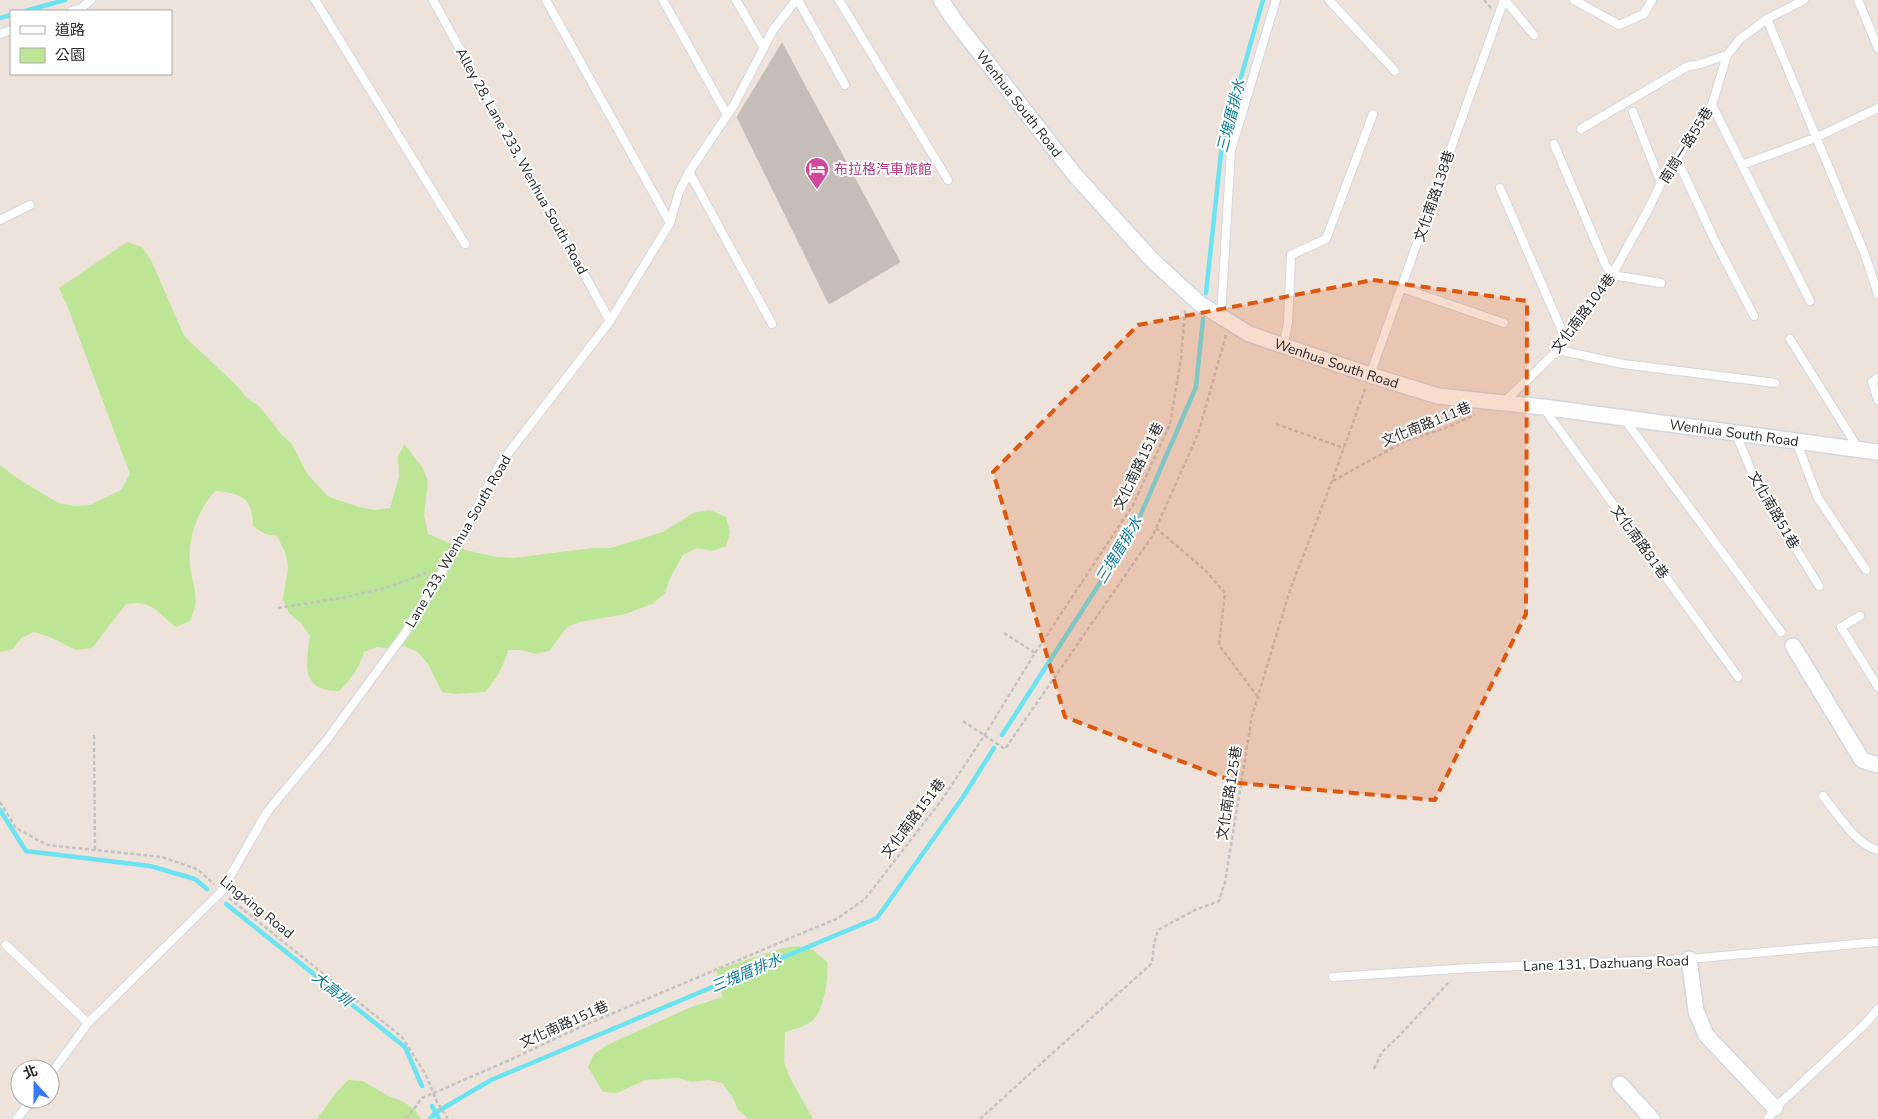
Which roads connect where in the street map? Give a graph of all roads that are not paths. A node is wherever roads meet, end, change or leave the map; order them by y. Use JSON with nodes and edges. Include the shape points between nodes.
{"nodes":[{"id":1,"x":91,"y":0,"type":"edge"},
{"id":2,"x":315,"y":0,"type":"edge"},
{"id":3,"x":433,"y":0,"type":"edge"},
{"id":4,"x":546,"y":0,"type":"edge"},
{"id":5,"x":664,"y":0,"type":"edge"},
{"id":6,"x":736,"y":0,"type":"edge"},
{"id":7,"x":797,"y":0,"type":"edge"},
{"id":8,"x":839,"y":0,"type":"edge"},
{"id":9,"x":941,"y":0,"type":"edge"},
{"id":10,"x":1276,"y":0,"type":"edge"},
{"id":11,"x":1328,"y":0,"type":"edge"},
{"id":12,"x":1504,"y":0,"type":"edge"},
{"id":13,"x":1574,"y":0,"type":"edge"},
{"id":14,"x":1652,"y":0,"type":"edge"},
{"id":15,"x":1804,"y":0,"type":"edge"},
{"id":16,"x":1858,"y":0,"type":"edge"},
{"id":17,"x":76,"y":10,"type":"edge"},
{"id":18,"x":1767,"y":19,"type":"junction"},
{"id":19,"x":1534,"y":35,"type":"dead end"},
{"id":20,"x":764,"y":48,"type":"junction"},
{"id":21,"x":1878,"y":48,"type":"edge"},
{"id":22,"x":1727,"y":55,"type":"junction"},
{"id":23,"x":1395,"y":72,"type":"dead end"},
{"id":24,"x":845,"y":86,"type":"dead end"},
{"id":25,"x":1712,"y":105,"type":"junction"},
{"id":26,"x":1878,"y":108,"type":"edge"},
{"id":27,"x":1633,"y":112,"type":"dead end"},
{"id":28,"x":1373,"y":114,"type":"dead end"},
{"id":29,"x":727,"y":115,"type":"junction"},
{"id":30,"x":1580,"y":129,"type":"dead end"},
{"id":31,"x":1815,"y":138,"type":"junction"},
{"id":32,"x":1554,"y":144,"type":"dead end"},
{"id":33,"x":1677,"y":158,"type":"junction"},
{"id":34,"x":1742,"y":165,"type":"junction"},
{"id":35,"x":688,"y":172,"type":"junction"},
{"id":36,"x":948,"y":180,"type":"dead end"},
{"id":37,"x":1661,"y":183,"type":"junction"},
{"id":38,"x":1500,"y":188,"type":"dead end"},
{"id":39,"x":30,"y":205,"type":"dead end"},
{"id":40,"x":1648,"y":210,"type":"joint"},
{"id":41,"x":0,"y":220,"type":"edge"},
{"id":42,"x":670,"y":223,"type":"junction"},
{"id":43,"x":465,"y":244,"type":"dead end"},
{"id":44,"x":1612,"y":275,"type":"junction"},
{"id":45,"x":1661,"y":283,"type":"dead end"},
{"id":46,"x":1402,"y":288,"type":"junction"},
{"id":47,"x":1878,"y":294,"type":"edge"},
{"id":48,"x":1810,"y":301,"type":"dead end"},
{"id":49,"x":1754,"y":316,"type":"dead end"},
{"id":50,"x":1225,"y":318,"type":"junction"},
{"id":51,"x":610,"y":321,"type":"junction"},
{"id":52,"x":772,"y":324,"type":"dead end"},
{"id":53,"x":1504,"y":324,"type":"dead end"},
{"id":54,"x":1790,"y":339,"type":"dead end"},
{"id":55,"x":1566,"y":340,"type":"junction"},
{"id":56,"x":1283,"y":346,"type":"junction"},
{"id":57,"x":1558,"y":350,"type":"junction"},
{"id":58,"x":1370,"y":375,"type":"junction"},
{"id":59,"x":1878,"y":378,"type":"edge"},
{"id":60,"x":1775,"y":384,"type":"dead end"},
{"id":61,"x":1878,"y":400,"type":"edge"},
{"id":62,"x":1502,"y":403,"type":"junction"},
{"id":63,"x":1542,"y":407,"type":"junction"},
{"id":64,"x":1624,"y":418,"type":"junction"},
{"id":65,"x":1735,"y":432,"type":"junction"},
{"id":66,"x":1796,"y":440,"type":"junction"},
{"id":67,"x":1859,"y":450,"type":"junction"},
{"id":68,"x":1878,"y":452,"type":"edge"},
{"id":69,"x":1866,"y":570,"type":"dead end"},
{"id":70,"x":1819,"y":586,"type":"dead end"},
{"id":71,"x":1860,"y":616,"type":"dead end"},
{"id":72,"x":1781,"y":632,"type":"dead end"},
{"id":73,"x":1793,"y":646,"type":"dead end"},
{"id":74,"x":1738,"y":677,"type":"dead end"},
{"id":75,"x":1878,"y":687,"type":"edge"},
{"id":76,"x":1878,"y":766,"type":"edge"},
{"id":77,"x":1823,"y":796,"type":"dead end"},
{"id":78,"x":1878,"y":850,"type":"edge"},
{"id":79,"x":1878,"y":942,"type":"edge"},
{"id":80,"x":6,"y":945,"type":"dead end"},
{"id":81,"x":1690,"y":960,"type":"junction"},
{"id":82,"x":1333,"y":977,"type":"dead end"},
{"id":83,"x":1878,"y":1009,"type":"edge"},
{"id":84,"x":88,"y":1023,"type":"junction"},
{"id":85,"x":60,"y":1061,"type":"edge"},
{"id":86,"x":1620,"y":1084,"type":"dead end"},
{"id":87,"x":24,"y":1109,"type":"edge"},
{"id":88,"x":1771,"y":1114,"type":"edge"},
{"id":89,"x":16,"y":1119,"type":"edge"},
{"id":90,"x":1652,"y":1119,"type":"edge"}],
"edges":[{"from":1,"to":17,"type":"lane"},
{"from":2,"to":43,"type":"lane"},
{"from":3,"to":51,"type":"lane","name":"Alley 28, Lane 233, Wenhua South Road"},
{"from":4,"to":42,"type":"lane"},
{"from":5,"to":29,"type":"lane"},
{"from":6,"to":20,"type":"lane"},
{"from":7,"to":20,"type":"lane","name":"Lane 233, Wenhua South Road","via":[[773,30]]},
{"from":7,"to":24,"type":"lane"},
{"from":8,"to":36,"type":"lane"},
{"from":9,"to":50,"type":"street","name":"Wenhua South Road","via":[[1074,174],[1152,260],[1199,303]]},
{"from":10,"to":50,"type":"lane","via":[[1231,150]]},
{"from":11,"to":23,"type":"lane"},
{"from":12,"to":19,"type":"lane"},
{"from":12,"to":46,"type":"lane","name":"文化南路138巷"},
{"from":13,"to":14,"type":"lane","via":[[1619,24],[1644,14]]},
{"from":15,"to":18,"type":"lane","name":"南崗一路55巷"},
{"from":16,"to":21,"type":"lane"},
{"from":18,"to":22,"type":"lane","name":"南崗一路55巷","via":[[1740,39]]},
{"from":18,"to":31,"type":"lane"},
{"from":20,"to":29,"type":"lane","name":"Lane 233, Wenhua South Road"},
{"from":22,"to":25,"type":"lane","name":"南崗一路55巷"},
{"from":22,"to":30,"type":"lane","via":[[1688,66]]},
{"from":25,"to":33,"type":"lane","name":"南崗一路55巷"},
{"from":25,"to":34,"type":"lane"},
{"from":26,"to":31,"type":"lane"},
{"from":27,"to":37,"type":"lane"},
{"from":28,"to":56,"type":"lane","via":[[1326,239],[1291,255],[1288,323]]},
{"from":29,"to":35,"type":"lane","name":"Lane 233, Wenhua South Road"},
{"from":31,"to":34,"type":"lane"},
{"from":31,"to":47,"type":"lane","via":[[1864,252]]},
{"from":32,"to":44,"type":"lane"},
{"from":33,"to":37,"type":"lane","name":"南崗一路55巷"},
{"from":33,"to":49,"type":"lane"},
{"from":34,"to":48,"type":"lane"},
{"from":35,"to":42,"type":"lane","name":"Lane 233, Wenhua South Road"},
{"from":35,"to":52,"type":"lane"},
{"from":37,"to":40,"type":"lane","name":"南崗一路55巷"},
{"from":38,"to":55,"type":"lane"},
{"from":39,"to":41,"type":"lane"},
{"from":40,"to":44,"type":"lane","name":"文化南路104巷"},
{"from":42,"to":51,"type":"lane","name":"Lane 233, Wenhua South Road"},
{"from":44,"to":45,"type":"lane"},
{"from":44,"to":55,"type":"lane","name":"文化南路104巷"},
{"from":46,"to":53,"type":"lane"},
{"from":46,"to":58,"type":"lane","name":"文化南路138巷"},
{"from":50,"to":56,"type":"street","name":"Wenhua South Road","via":[[1249,334]]},
{"from":51,"to":84,"type":"lane","name":"Lane 233, Wenhua South Road","via":[[500,464],[447,564],[405,634],[326,741],[267,812],[222,892]]},
{"from":54,"to":67,"type":"lane"},
{"from":55,"to":57,"type":"lane","name":"文化南路104巷"},
{"from":56,"to":58,"type":"street","name":"Wenhua South Road"},
{"from":57,"to":60,"type":"lane","via":[[1623,364]]},
{"from":57,"to":62,"type":"lane","name":"文化南路104巷"},
{"from":58,"to":62,"type":"street","name":"Wenhua South Road","via":[[1438,396]]},
{"from":59,"to":61,"type":"lane","via":[[1872,382]]},
{"from":62,"to":63,"type":"street","name":"Wenhua South Road"},
{"from":63,"to":64,"type":"street","name":"Wenhua South Road"},
{"from":63,"to":74,"type":"lane","name":"文化南路81巷"},
{"from":64,"to":65,"type":"street","name":"Wenhua South Road"},
{"from":64,"to":72,"type":"lane"},
{"from":65,"to":66,"type":"street","name":"Wenhua South Road"},
{"from":65,"to":70,"type":"lane","name":"文化南路51巷","via":[[1759,489]]},
{"from":66,"to":67,"type":"street","name":"Wenhua South Road"},
{"from":66,"to":69,"type":"lane","via":[[1818,498]]},
{"from":67,"to":68,"type":"street","name":"Wenhua South Road"},
{"from":71,"to":75,"type":"lane","via":[[1842,627]]},
{"from":73,"to":76,"type":"street","via":[[1862,760]]},
{"from":77,"to":78,"type":"lane","via":[[1857,838],[1869,848]]},
{"from":79,"to":81,"type":"lane","name":"Lane 131, Dazhuang Road"},
{"from":80,"to":84,"type":"lane"},
{"from":81,"to":82,"type":"lane","name":"Lane 131, Dazhuang Road"},
{"from":81,"to":88,"type":"street","via":[[1696,1011],[1706,1035]]},
{"from":83,"to":88,"type":"lane"},
{"from":84,"to":85,"type":"lane","name":"Lane 233, Wenhua South Road"},
{"from":86,"to":90,"type":"street"},
{"from":87,"to":89,"type":"lane"}]}
